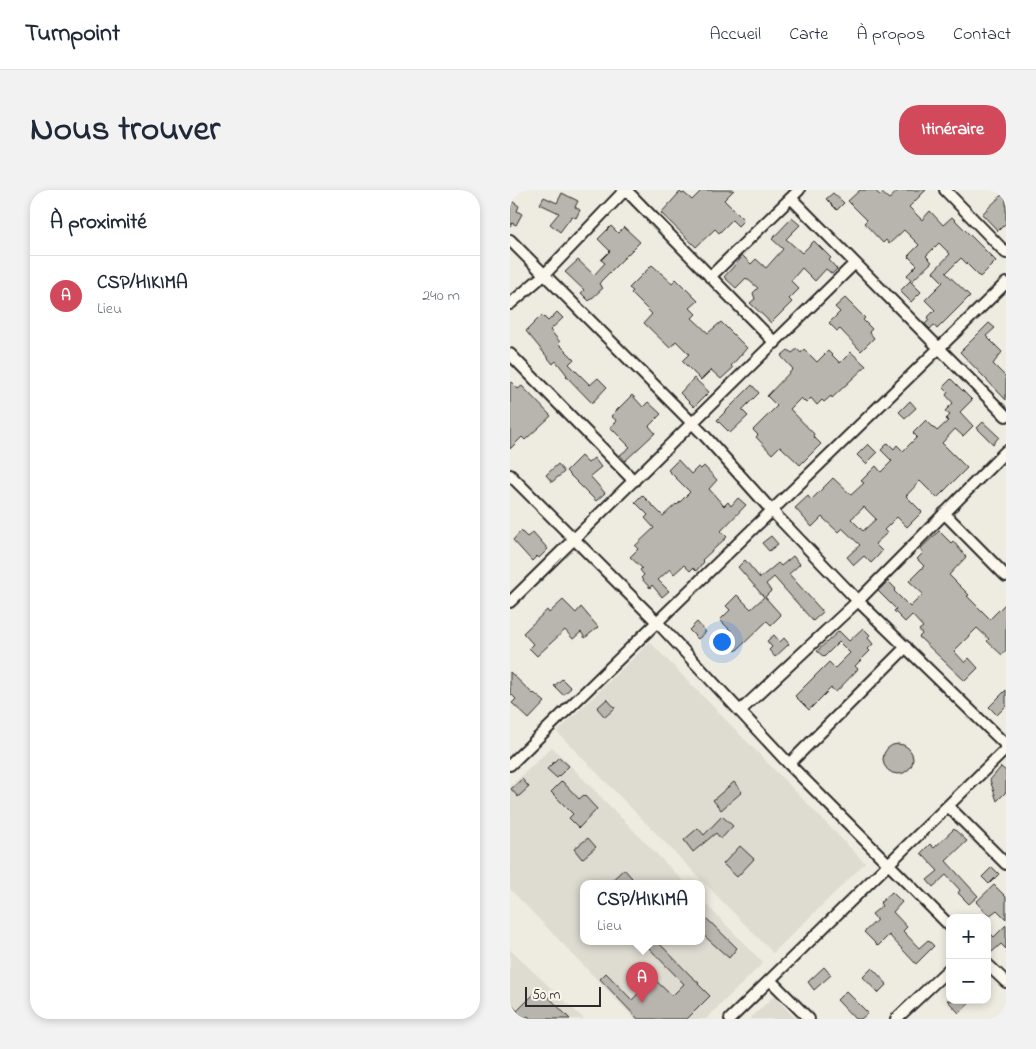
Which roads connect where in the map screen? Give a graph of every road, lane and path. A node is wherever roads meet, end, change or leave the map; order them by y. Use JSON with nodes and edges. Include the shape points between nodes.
{"nodes":[{"id":1,"x":626,"y":190,"type":"edge"},
{"id":2,"x":945,"y":190,"type":"edge"},
{"id":3,"x":795,"y":194,"type":"edge"},
{"id":4,"x":510,"y":240,"type":"edge"},
{"id":5,"x":1006,"y":254,"type":"edge"},
{"id":6,"x":855,"y":263,"type":"junction"},
{"id":7,"x":544,"y":274,"type":"junction"},
{"id":8,"x":710,"y":277,"type":"junction"},
{"id":9,"x":1006,"y":283,"type":"edge"},
{"id":10,"x":510,"y":304,"type":"edge"},
{"id":11,"x":775,"y":342,"type":"junction"},
{"id":12,"x":939,"y":348,"type":"junction"},
{"id":13,"x":510,"y":354,"type":"edge"},
{"id":14,"x":1006,"y":416,"type":"edge"},
{"id":15,"x":693,"y":424,"type":"junction"},
{"id":16,"x":1006,"y":451,"type":"edge"},
{"id":17,"x":510,"y":475,"type":"edge"},
{"id":18,"x":634,"y":481,"type":"junction"},
{"id":19,"x":772,"y":511,"type":"junction"},
{"id":20,"x":944,"y":513,"type":"junction"},
{"id":21,"x":574,"y":540,"type":"junction"},
{"id":22,"x":1006,"y":576,"type":"edge"},
{"id":23,"x":858,"y":601,"type":"junction"},
{"id":24,"x":510,"y":602,"type":"edge"},
{"id":25,"x":657,"y":622,"type":"junction"},
{"id":26,"x":906,"y":647,"type":"junction"},
{"id":27,"x":740,"y":711,"type":"junction"},
{"id":28,"x":1006,"y":747,"type":"edge"},
{"id":29,"x":788,"y":764,"type":"junction"},
{"id":30,"x":510,"y":765,"type":"edge"},
{"id":31,"x":948,"y":806,"type":"junction"},
{"id":32,"x":889,"y":864,"type":"junction"},
{"id":33,"x":1006,"y":864,"type":"edge"},
{"id":34,"x":946,"y":922,"type":"edge"},
{"id":35,"x":991,"y":968,"type":"edge"},
{"id":36,"x":946,"y":972,"type":"edge"},
{"id":37,"x":770,"y":980,"type":"junction"},
{"id":38,"x":1006,"y":982,"type":"edge"},
{"id":39,"x":730,"y":1019,"type":"edge"},
{"id":40,"x":809,"y":1019,"type":"edge"},
{"id":41,"x":896,"y":1019,"type":"edge"}],
"edges":[{"from":1,"to":7,"type":"street"},
{"from":1,"to":8,"type":"street"},
{"from":2,"to":5,"type":"street"},
{"from":3,"to":6,"type":"street"},
{"from":3,"to":8,"type":"street"},
{"from":4,"to":7,"type":"street"},
{"from":6,"to":11,"type":"street"},
{"from":6,"to":12,"type":"street"},
{"from":7,"to":10,"type":"street"},
{"from":7,"to":15,"type":"street"},
{"from":8,"to":11,"type":"street"},
{"from":9,"to":12,"type":"street"},
{"from":11,"to":15,"type":"street"},
{"from":12,"to":14,"type":"street"},
{"from":12,"to":19,"type":"street"},
{"from":13,"to":18,"type":"street"},
{"from":15,"to":18,"type":"street"},
{"from":15,"to":19,"type":"street"},
{"from":16,"to":20,"type":"street"},
{"from":17,"to":21,"type":"street"},
{"from":18,"to":21,"type":"street"},
{"from":19,"to":23,"type":"street"},
{"from":19,"to":25,"type":"street"},
{"from":20,"to":22,"type":"street"},
{"from":20,"to":23,"type":"street"},
{"from":21,"to":24,"type":"street"},
{"from":21,"to":25,"type":"street"},
{"from":23,"to":26,"type":"street"},
{"from":23,"to":27,"type":"street"},
{"from":25,"to":27,"type":"street"},
{"from":25,"to":30,"type":"street"},
{"from":26,"to":28,"type":"street"},
{"from":26,"to":29,"type":"street"},
{"from":27,"to":29,"type":"street"},
{"from":28,"to":31,"type":"street"},
{"from":29,"to":32,"type":"street"},
{"from":31,"to":32,"type":"street"},
{"from":31,"to":33,"type":"street"},
{"from":32,"to":34,"type":"street"},
{"from":32,"to":37,"type":"street"},
{"from":35,"to":38,"type":"street"},
{"from":36,"to":41,"type":"street"},
{"from":37,"to":39,"type":"street"},
{"from":37,"to":40,"type":"street"}]}
